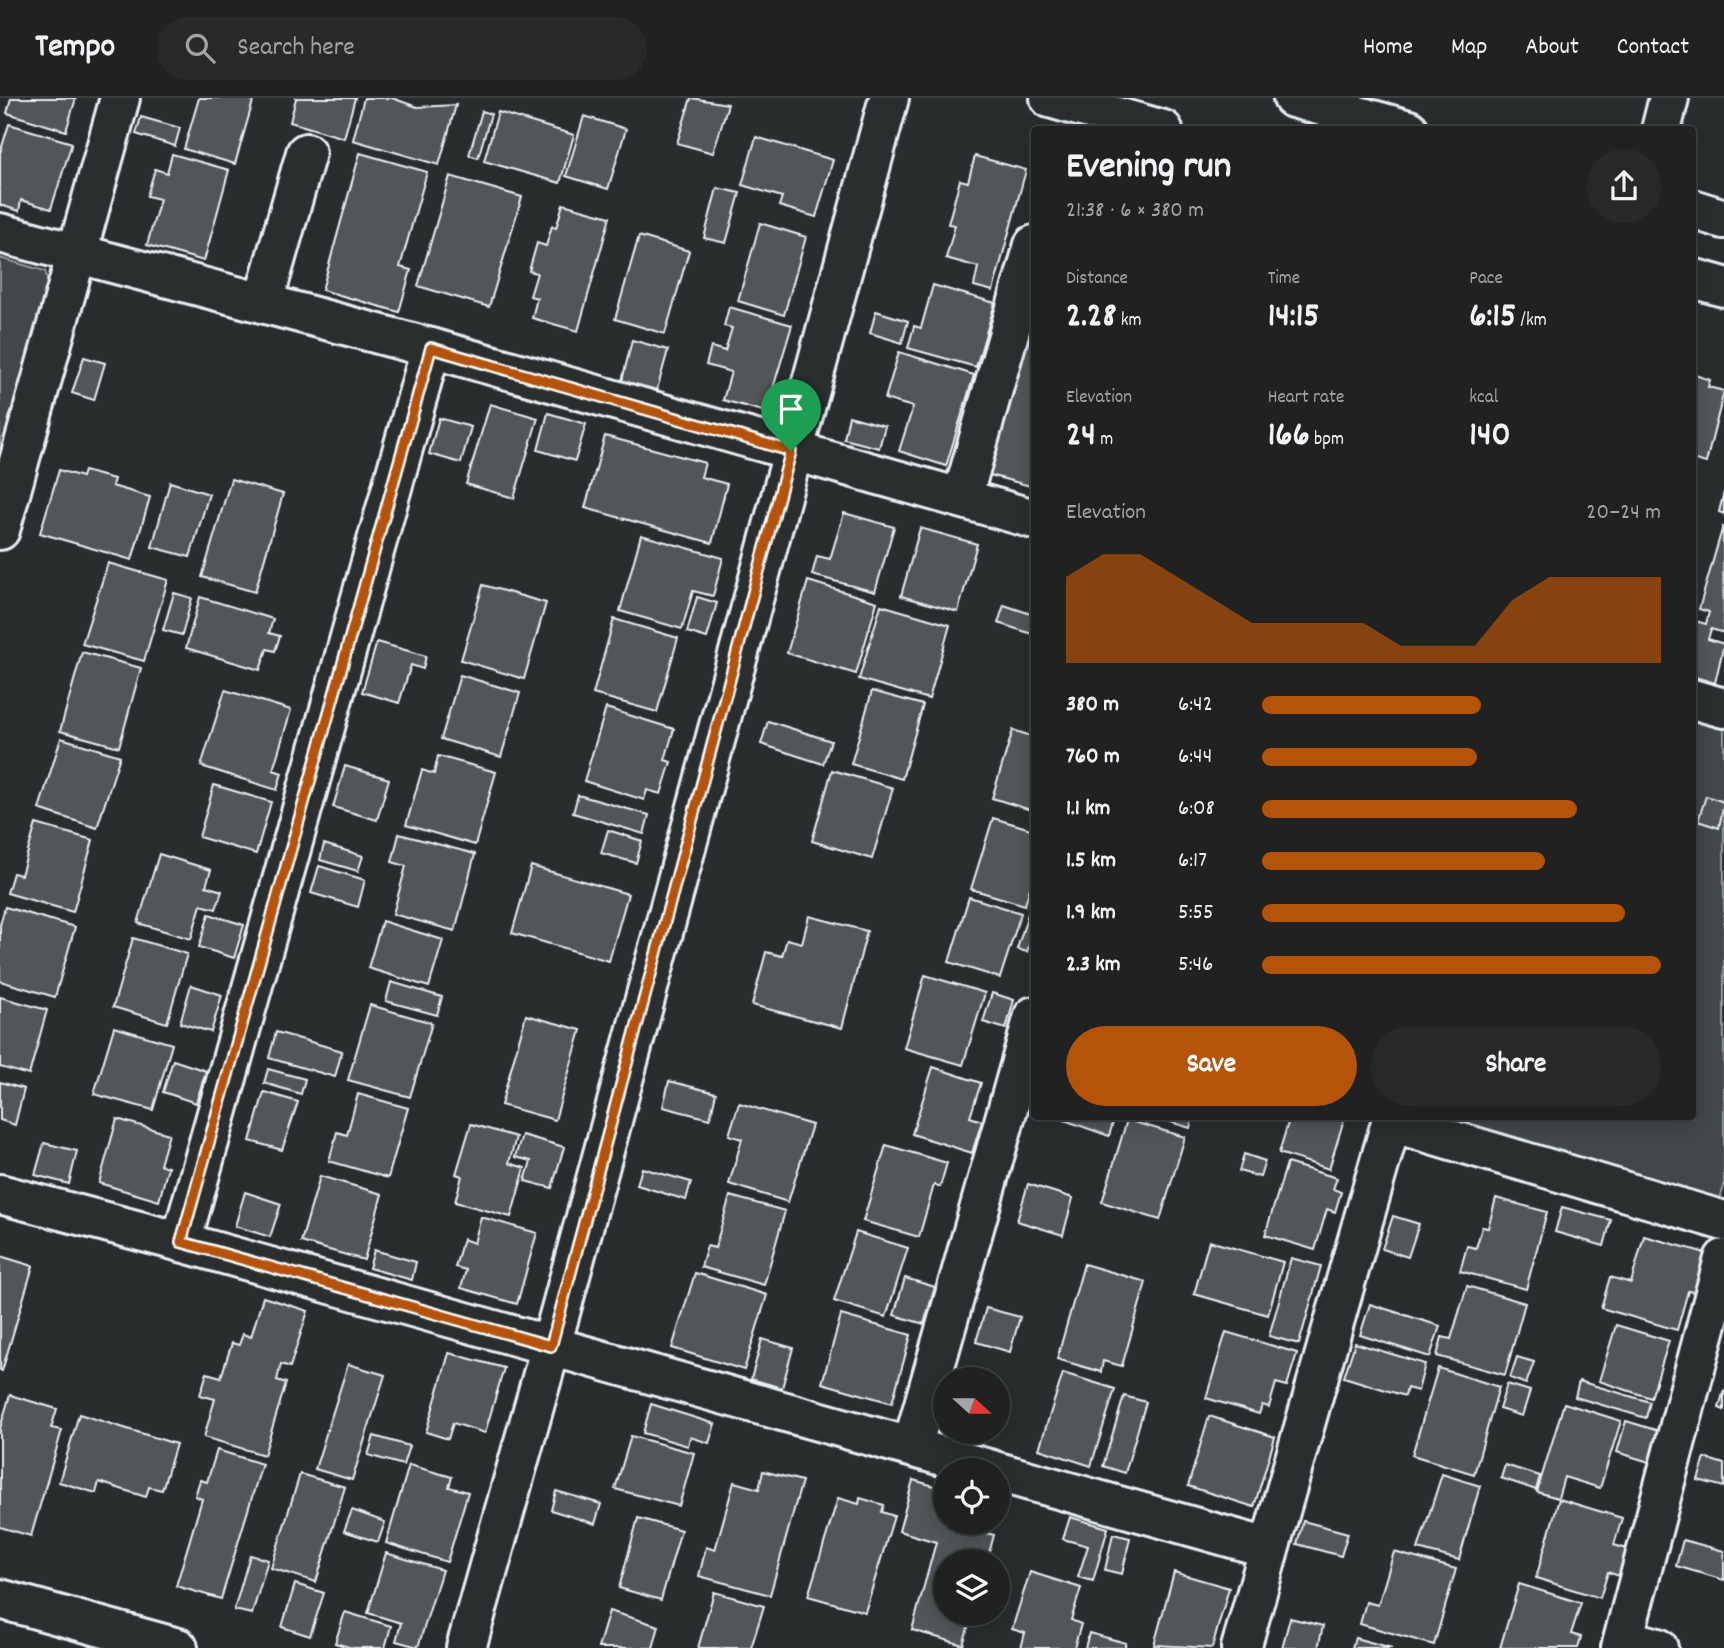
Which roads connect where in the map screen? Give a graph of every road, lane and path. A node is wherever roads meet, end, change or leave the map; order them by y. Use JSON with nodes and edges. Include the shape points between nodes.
{"nodes":[{"id":1,"x":120,"y":98,"type":"edge"},
{"id":2,"x":889,"y":98,"type":"edge"},
{"id":3,"x":1293,"y":98,"type":"edge"},
{"id":4,"x":1670,"y":98,"type":"edge"},
{"id":5,"x":1064,"y":111,"type":"edge"},
{"id":6,"x":1142,"y":126,"type":"edge"},
{"id":7,"x":1394,"y":126,"type":"edge"},
{"id":8,"x":1662,"y":126,"type":"edge"},
{"id":9,"x":306,"y":153,"type":"dead end"},
{"id":10,"x":1696,"y":210,"type":"edge"},
{"id":11,"x":1724,"y":219,"type":"edge"},
{"id":12,"x":0,"y":233,"type":"edge"},
{"id":13,"x":78,"y":253,"type":"junction"},
{"id":14,"x":1031,"y":256,"type":"edge"},
{"id":15,"x":1696,"y":279,"type":"edge"},
{"id":16,"x":1724,"y":287,"type":"edge"},
{"id":17,"x":263,"y":303,"type":"junction"},
{"id":18,"x":431,"y":348,"type":"junction"},
{"id":19,"x":791,"y":451,"type":"junction"},
{"id":20,"x":962,"y":498,"type":"junction"},
{"id":21,"x":1031,"y":518,"type":"edge"},
{"id":22,"x":0,"y":530,"type":"edge"},
{"id":23,"x":1696,"y":700,"type":"edge"},
{"id":24,"x":1724,"y":708,"type":"edge"},
{"id":25,"x":1031,"y":1027,"type":"edge"},
{"id":26,"x":1392,"y":1120,"type":"edge"},
{"id":27,"x":1395,"y":1120,"type":"edge"},
{"id":28,"x":0,"y":1194,"type":"edge"},
{"id":29,"x":1724,"y":1221,"type":"edge"},
{"id":30,"x":181,"y":1242,"type":"junction"},
{"id":31,"x":1724,"y":1259,"type":"edge"},
{"id":32,"x":551,"y":1346,"type":"junction"},
{"id":33,"x":912,"y":1447,"type":"junction"},
{"id":34,"x":950,"y":1458,"type":"edge"},
{"id":35,"x":1010,"y":1475,"type":"edge"},
{"id":36,"x":1268,"y":1548,"type":"junction"},
{"id":37,"x":0,"y":1600,"type":"edge"},
{"id":38,"x":73,"y":1634,"type":"edge"},
{"id":39,"x":1634,"y":1645,"type":"edge"},
{"id":40,"x":178,"y":1648,"type":"edge"},
{"id":41,"x":466,"y":1648,"type":"edge"},
{"id":42,"x":1241,"y":1648,"type":"edge"}],
"edges":[{"from":1,"to":13,"type":"street"},
{"from":2,"to":19,"type":"street"},
{"from":3,"to":7,"type":"street"},
{"from":4,"to":8,"type":"street"},
{"from":5,"to":6,"type":"street"},
{"from":9,"to":17,"type":"street"},
{"from":10,"to":11,"type":"street"},
{"from":12,"to":13,"type":"street"},
{"from":13,"to":17,"type":"street"},
{"from":13,"to":22,"type":"street"},
{"from":14,"to":20,"type":"street"},
{"from":15,"to":16,"type":"street"},
{"from":17,"to":18,"type":"street"},
{"from":18,"to":19,"type":"street"},
{"from":18,"to":30,"type":"street"},
{"from":19,"to":20,"type":"street"},
{"from":19,"to":32,"type":"street"},
{"from":20,"to":21,"type":"street"},
{"from":23,"to":24,"type":"street"},
{"from":25,"to":33,"type":"street"},
{"from":26,"to":36,"type":"street"},
{"from":27,"to":29,"type":"street"},
{"from":28,"to":30,"type":"street"},
{"from":30,"to":32,"type":"street"},
{"from":31,"to":39,"type":"street"},
{"from":32,"to":33,"type":"street"},
{"from":32,"to":41,"type":"street"},
{"from":33,"to":34,"type":"street"},
{"from":35,"to":36,"type":"street"},
{"from":36,"to":42,"type":"street"},
{"from":37,"to":38,"type":"street"},
{"from":38,"to":40,"type":"street"}]}
